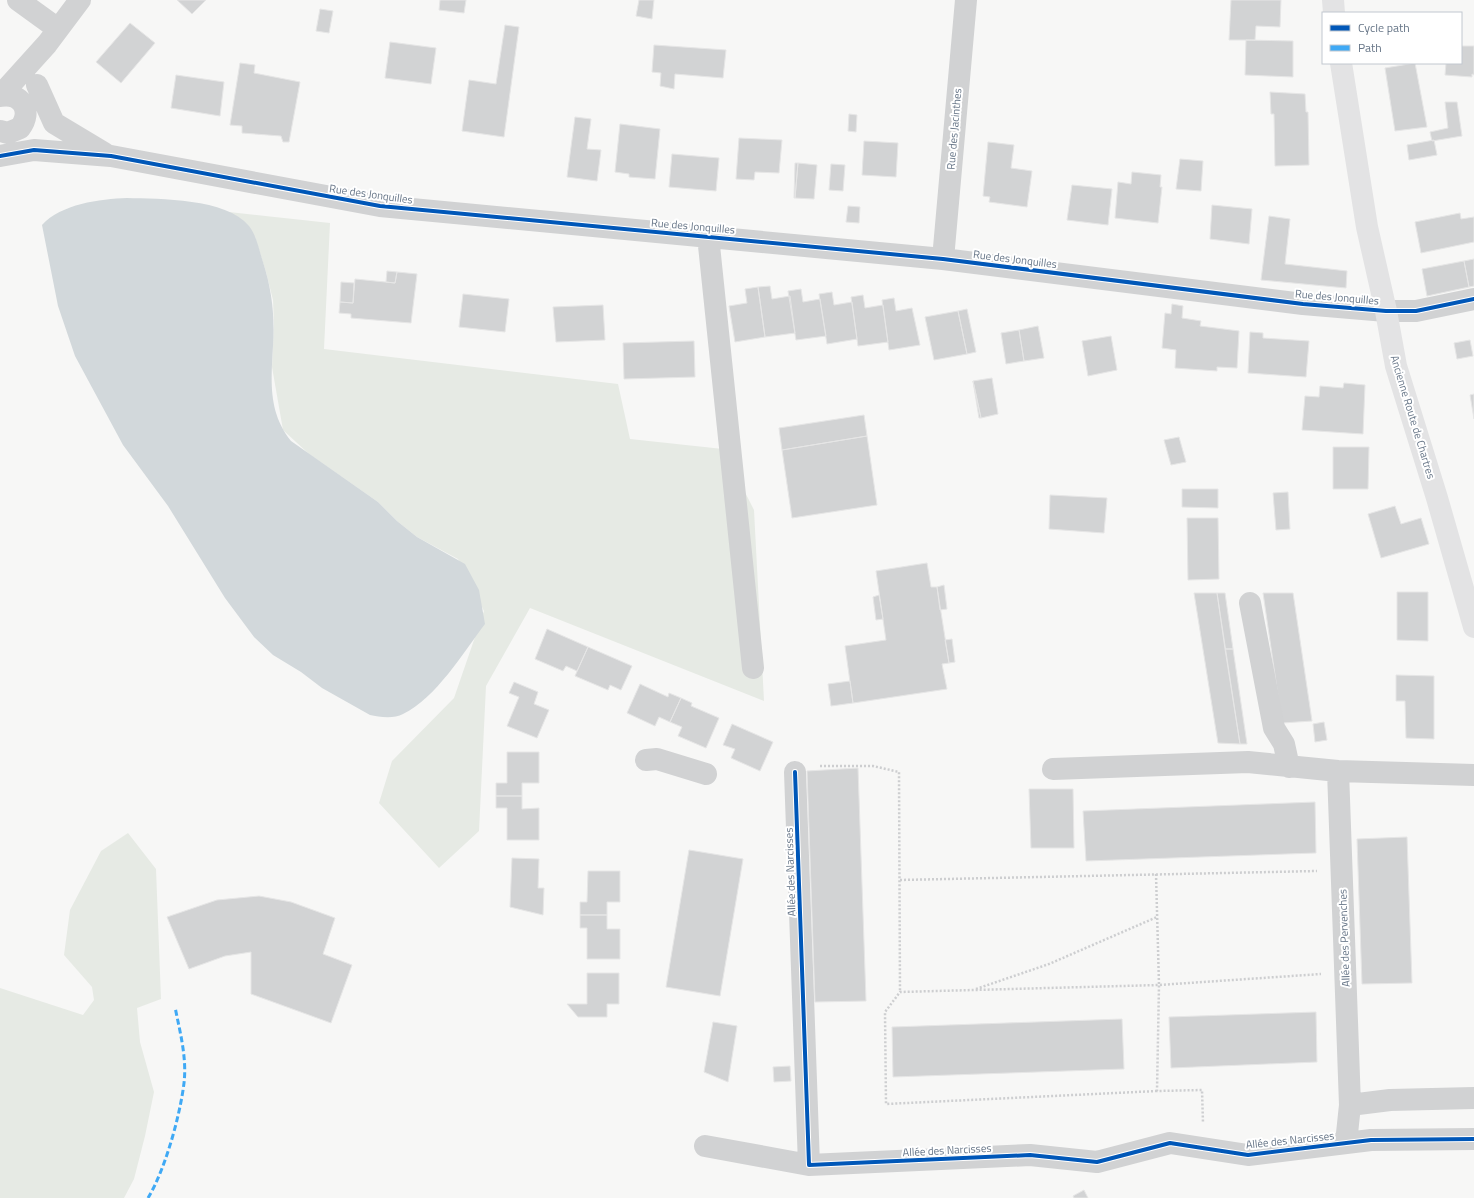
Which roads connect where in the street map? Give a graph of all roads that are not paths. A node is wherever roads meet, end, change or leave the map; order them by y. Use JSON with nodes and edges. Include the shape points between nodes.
{"nodes":[{"id":1,"x":18,"y":0,"type":"edge"},
{"id":2,"x":966,"y":0,"type":"edge"},
{"id":3,"x":1333,"y":0,"type":"edge"},
{"id":4,"x":75,"y":2,"type":"edge"},
{"id":5,"x":1334,"y":12,"type":"edge"},
{"id":6,"x":52,"y":36,"type":"junction"},
{"id":7,"x":1341,"y":64,"type":"edge"},
{"id":8,"x":37,"y":85,"type":"junction"},
{"id":9,"x":0,"y":96,"type":"edge"},
{"id":10,"x":25,"y":108,"type":"junction"},
{"id":11,"x":54,"y":124,"type":"junction"},
{"id":12,"x":3,"y":134,"type":"edge"},
{"id":13,"x":34,"y":150,"type":"junction"},
{"id":14,"x":0,"y":156,"type":"edge"},
{"id":15,"x":110,"y":156,"type":"junction"},
{"id":16,"x":708,"y":236,"type":"junction"},
{"id":17,"x":942,"y":259,"type":"junction"},
{"id":18,"x":1474,"y":299,"type":"edge"},
{"id":19,"x":1386,"y":311,"type":"junction"},
{"id":20,"x":1250,"y":603,"type":"dead end"},
{"id":21,"x":1474,"y":627,"type":"edge"},
{"id":22,"x":753,"y":668,"type":"dead end"},
{"id":23,"x":646,"y":760,"type":"dead end"},
{"id":24,"x":1289,"y":767,"type":"junction"},
{"id":25,"x":1053,"y":769,"type":"dead end"},
{"id":26,"x":1338,"y":771,"type":"junction"},
{"id":27,"x":795,"y":772,"type":"road end"},
{"id":28,"x":706,"y":774,"type":"dead end"},
{"id":29,"x":1474,"y":776,"type":"edge"},
{"id":30,"x":1474,"y":1098,"type":"edge"},
{"id":31,"x":1350,"y":1105,"type":"junction"},
{"id":32,"x":1474,"y":1139,"type":"edge"},
{"id":33,"x":1346,"y":1143,"type":"junction"},
{"id":34,"x":705,"y":1146,"type":"dead end"},
{"id":35,"x":809,"y":1165,"type":"junction"}],
"edges":[{"from":1,"to":6,"type":"street"},
{"from":2,"to":17,"type":"street","name":"Rue des Jacinthes"},
{"from":3,"to":5,"type":"main road"},
{"from":4,"to":6,"type":"street"},
{"from":6,"to":8,"type":"street"},
{"from":6,"to":9,"type":"street"},
{"from":7,"to":19,"type":"main road","name":"Ancienne Route de Chartres","via":[[1367,227]]},
{"from":8,"to":10,"type":"street"},
{"from":8,"to":11,"type":"street"},
{"from":9,"to":10,"type":"street","via":[[16,98]]},
{"from":10,"to":11,"type":"street"},
{"from":10,"to":12,"type":"street","via":[[26,117],[20,128]]},
{"from":11,"to":15,"type":"street"},
{"from":12,"to":13,"type":"street","name":"Rue des Jonquilles"},
{"from":13,"to":14,"type":"street","name":"Rue des Jonquilles"},
{"from":13,"to":15,"type":"street","name":"Rue des Jonquilles"},
{"from":15,"to":16,"type":"street","name":"Rue des Jonquilles","via":[[380,206]]},
{"from":16,"to":17,"type":"street","name":"Rue des Jonquilles"},
{"from":16,"to":22,"type":"street"},
{"from":17,"to":19,"type":"street","name":"Rue des Jonquilles","via":[[1303,304]]},
{"from":18,"to":19,"type":"street","name":"Rue des Jonquilles","via":[[1416,312]]},
{"from":19,"to":21,"type":"main road","name":"Ancienne Route de Chartres","via":[[1396,366]]},
{"from":20,"to":24,"type":"street","via":[[1274,728],[1284,744]]},
{"from":23,"to":28,"type":"street","via":[[657,759]]},
{"from":24,"to":25,"type":"street","via":[[1248,762]]},
{"from":24,"to":26,"type":"street"},
{"from":26,"to":29,"type":"street"},
{"from":26,"to":31,"type":"street","name":"Allée des Pervenches"},
{"from":27,"to":35,"type":"street","name":"Allée des Narcisses"},
{"from":30,"to":31,"type":"street","via":[[1382,1100]]},
{"from":31,"to":33,"type":"street","name":"Allée des Narcisses"},
{"from":32,"to":33,"type":"street","name":"Allée des Narcisses","via":[[1371,1140]]},
{"from":33,"to":35,"type":"street","name":"Allée des Narcisses","via":[[1248,1155],[1170,1143],[1097,1162],[1030,1155]]},
{"from":34,"to":35,"type":"street","name":"Allée des Narcisses"}]}
